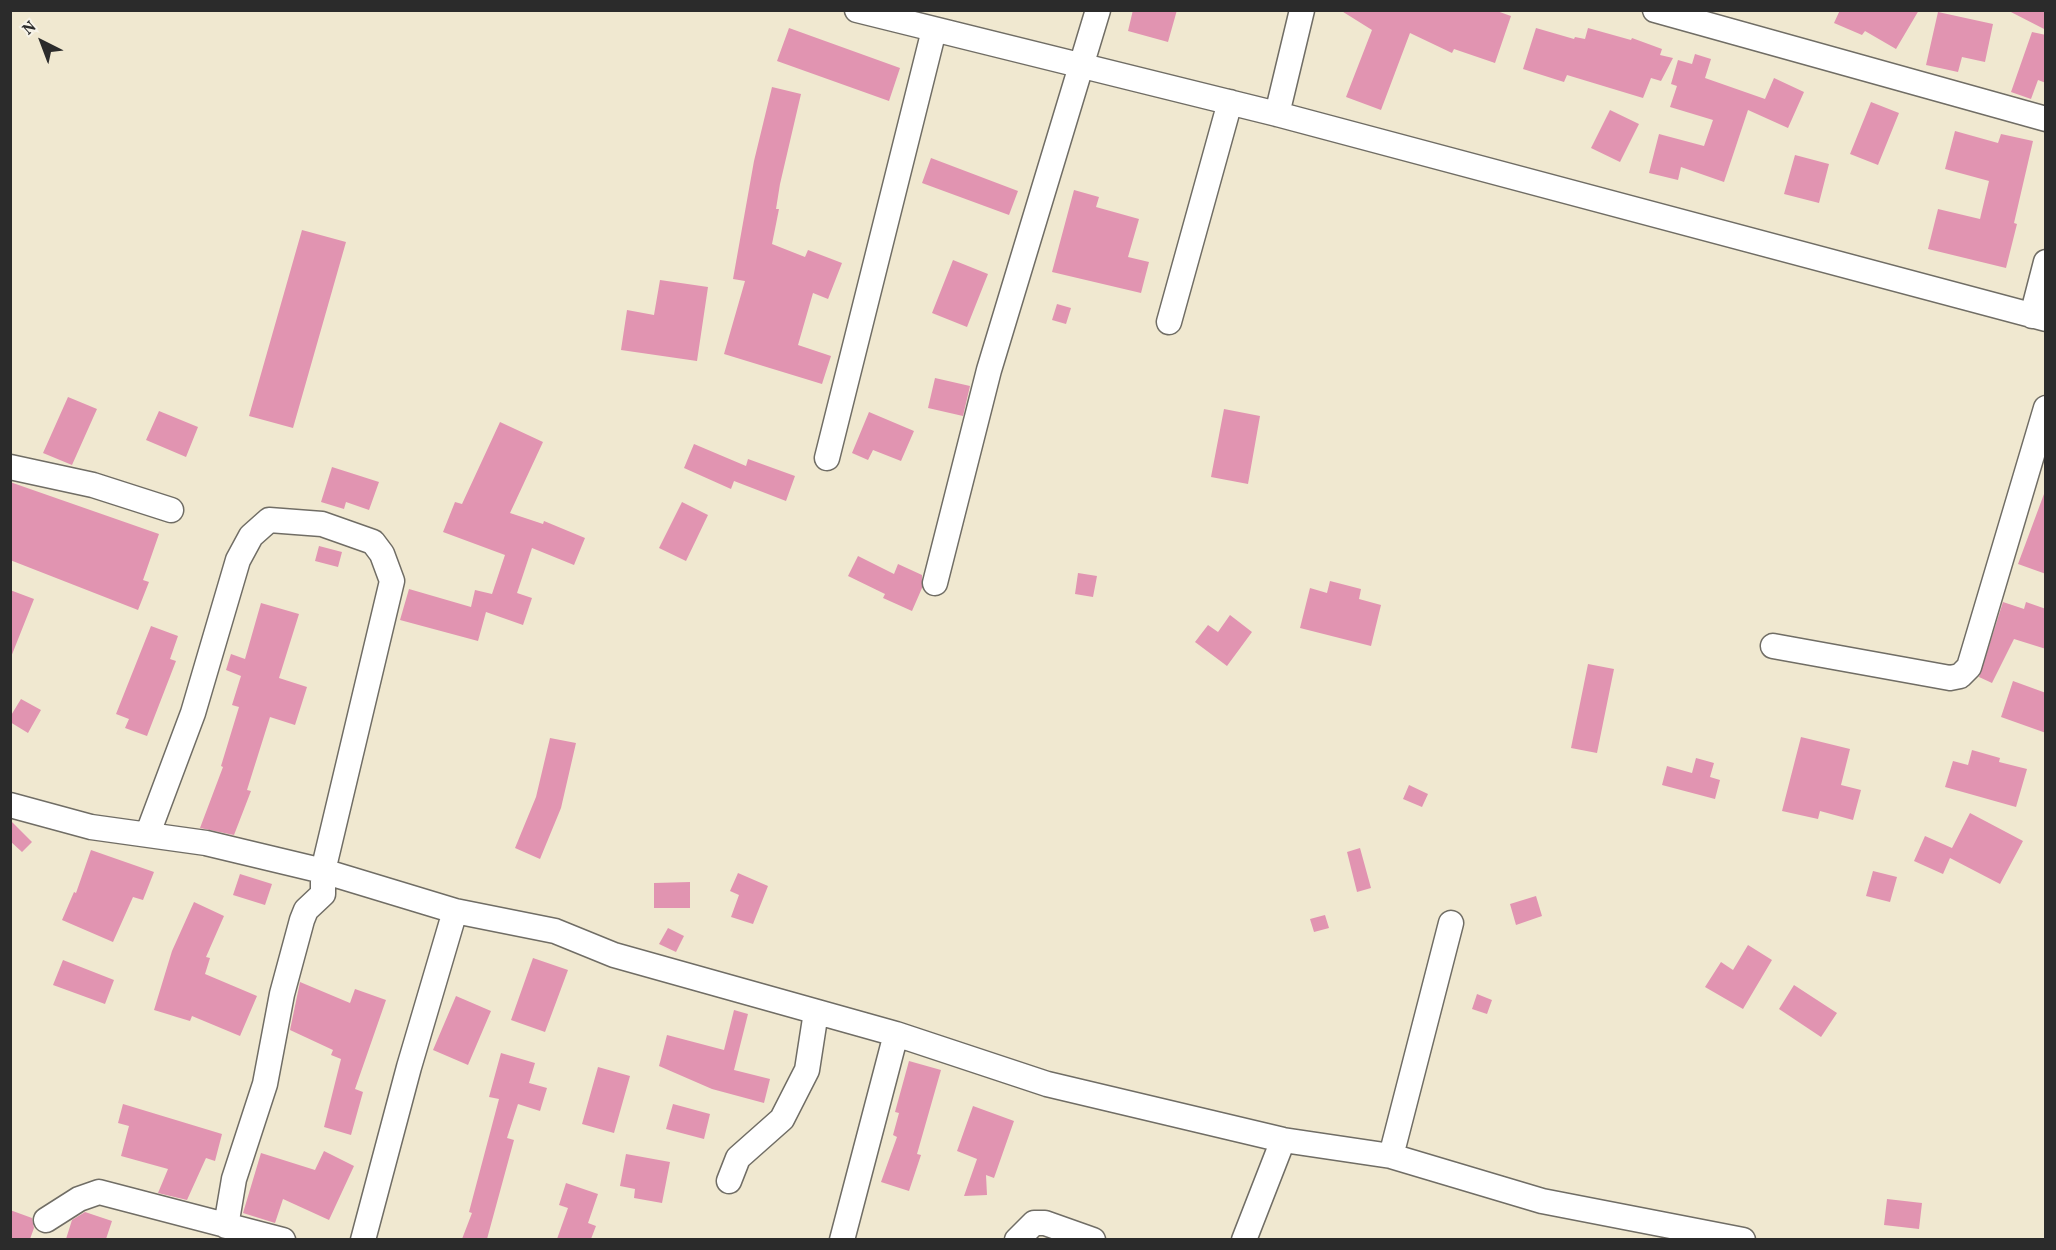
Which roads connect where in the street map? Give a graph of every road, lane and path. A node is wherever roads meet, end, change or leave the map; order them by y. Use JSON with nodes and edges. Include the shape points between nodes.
{"nodes":[{"id":1,"x":857,"y":10,"type":"edge"},
{"id":2,"x":1098,"y":10,"type":"edge"},
{"id":3,"x":1302,"y":10,"type":"edge"},
{"id":4,"x":1655,"y":10,"type":"edge"},
{"id":5,"x":910,"y":17,"type":"edge"},
{"id":6,"x":934,"y":30,"type":"junction"},
{"id":7,"x":1083,"y":65,"type":"junction"},
{"id":8,"x":1230,"y":102,"type":"junction"},
{"id":9,"x":1276,"y":114,"type":"junction"},
{"id":10,"x":2046,"y":119,"type":"edge"},
{"id":11,"x":2046,"y":262,"type":"edge"},
{"id":12,"x":2039,"y":317,"type":"edge"},
{"id":13,"x":1169,"y":322,"type":"dead end"},
{"id":14,"x":2046,"y":408,"type":"edge"},
{"id":15,"x":827,"y":458,"type":"dead end"},
{"id":16,"x":10,"y":467,"type":"edge"},
{"id":17,"x":171,"y":510,"type":"dead end"},
{"id":18,"x":935,"y":583,"type":"dead end"},
{"id":19,"x":1773,"y":646,"type":"dead end"},
{"id":20,"x":10,"y":805,"type":"edge"},
{"id":21,"x":148,"y":833,"type":"junction"},
{"id":22,"x":323,"y":871,"type":"junction"},
{"id":23,"x":455,"y":911,"type":"junction"},
{"id":24,"x":1451,"y":923,"type":"dead end"},
{"id":25,"x":816,"y":1012,"type":"junction"},
{"id":26,"x":896,"y":1034,"type":"junction"},
{"id":27,"x":1283,"y":1140,"type":"junction"},
{"id":28,"x":1391,"y":1156,"type":"junction"},
{"id":29,"x":729,"y":1181,"type":"dead end"},
{"id":30,"x":46,"y":1221,"type":"dead end"},
{"id":31,"x":226,"y":1226,"type":"junction"},
{"id":32,"x":1655,"y":1231,"type":"edge"},
{"id":33,"x":283,"y":1239,"type":"edge"},
{"id":34,"x":363,"y":1239,"type":"edge"},
{"id":35,"x":842,"y":1239,"type":"edge"},
{"id":36,"x":1017,"y":1239,"type":"edge"},
{"id":37,"x":1093,"y":1239,"type":"edge"},
{"id":38,"x":1244,"y":1239,"type":"edge"},
{"id":39,"x":1743,"y":1239,"type":"edge"}],
"edges":[{"from":1,"to":5,"type":"street"},
{"from":2,"to":7,"type":"street"},
{"from":3,"to":9,"type":"street"},
{"from":4,"to":10,"type":"street"},
{"from":5,"to":6,"type":"street"},
{"from":6,"to":7,"type":"street"},
{"from":6,"to":15,"type":"street"},
{"from":7,"to":8,"type":"street"},
{"from":7,"to":18,"type":"street","via":[[989,370]]},
{"from":8,"to":9,"type":"street"},
{"from":8,"to":13,"type":"street"},
{"from":9,"to":12,"type":"street"},
{"from":11,"to":12,"type":"street"},
{"from":14,"to":19,"type":"street","via":[[1969,667],[1960,676],[1950,678]]},
{"from":16,"to":17,"type":"street","via":[[93,485]]},
{"from":20,"to":21,"type":"street","via":[[91,826]]},
{"from":21,"to":22,"type":"street"},
{"from":21,"to":22,"type":"street","via":[[193,713],[238,560],[251,536],[269,520],[322,524],[373,542],[392,581]]},
{"from":22,"to":23,"type":"street"},
{"from":22,"to":31,"type":"street","via":[[323,894],[306,910],[302,920],[282,994],[265,1084],[234,1179]]},
{"from":23,"to":25,"type":"street","via":[[555,931],[614,955]]},
{"from":23,"to":34,"type":"street"},
{"from":24,"to":28,"type":"street"},
{"from":25,"to":26,"type":"street"},
{"from":25,"to":29,"type":"street","via":[[807,1070],[783,1119],[738,1158]]},
{"from":26,"to":27,"type":"street","via":[[1047,1084]]},
{"from":26,"to":35,"type":"street"},
{"from":27,"to":28,"type":"street"},
{"from":27,"to":38,"type":"street"},
{"from":28,"to":32,"type":"street"},
{"from":30,"to":31,"type":"street","via":[[99,1192]]},
{"from":31,"to":33,"type":"street"},
{"from":32,"to":39,"type":"street"},
{"from":36,"to":37,"type":"street","via":[[1034,1222]]}]}
